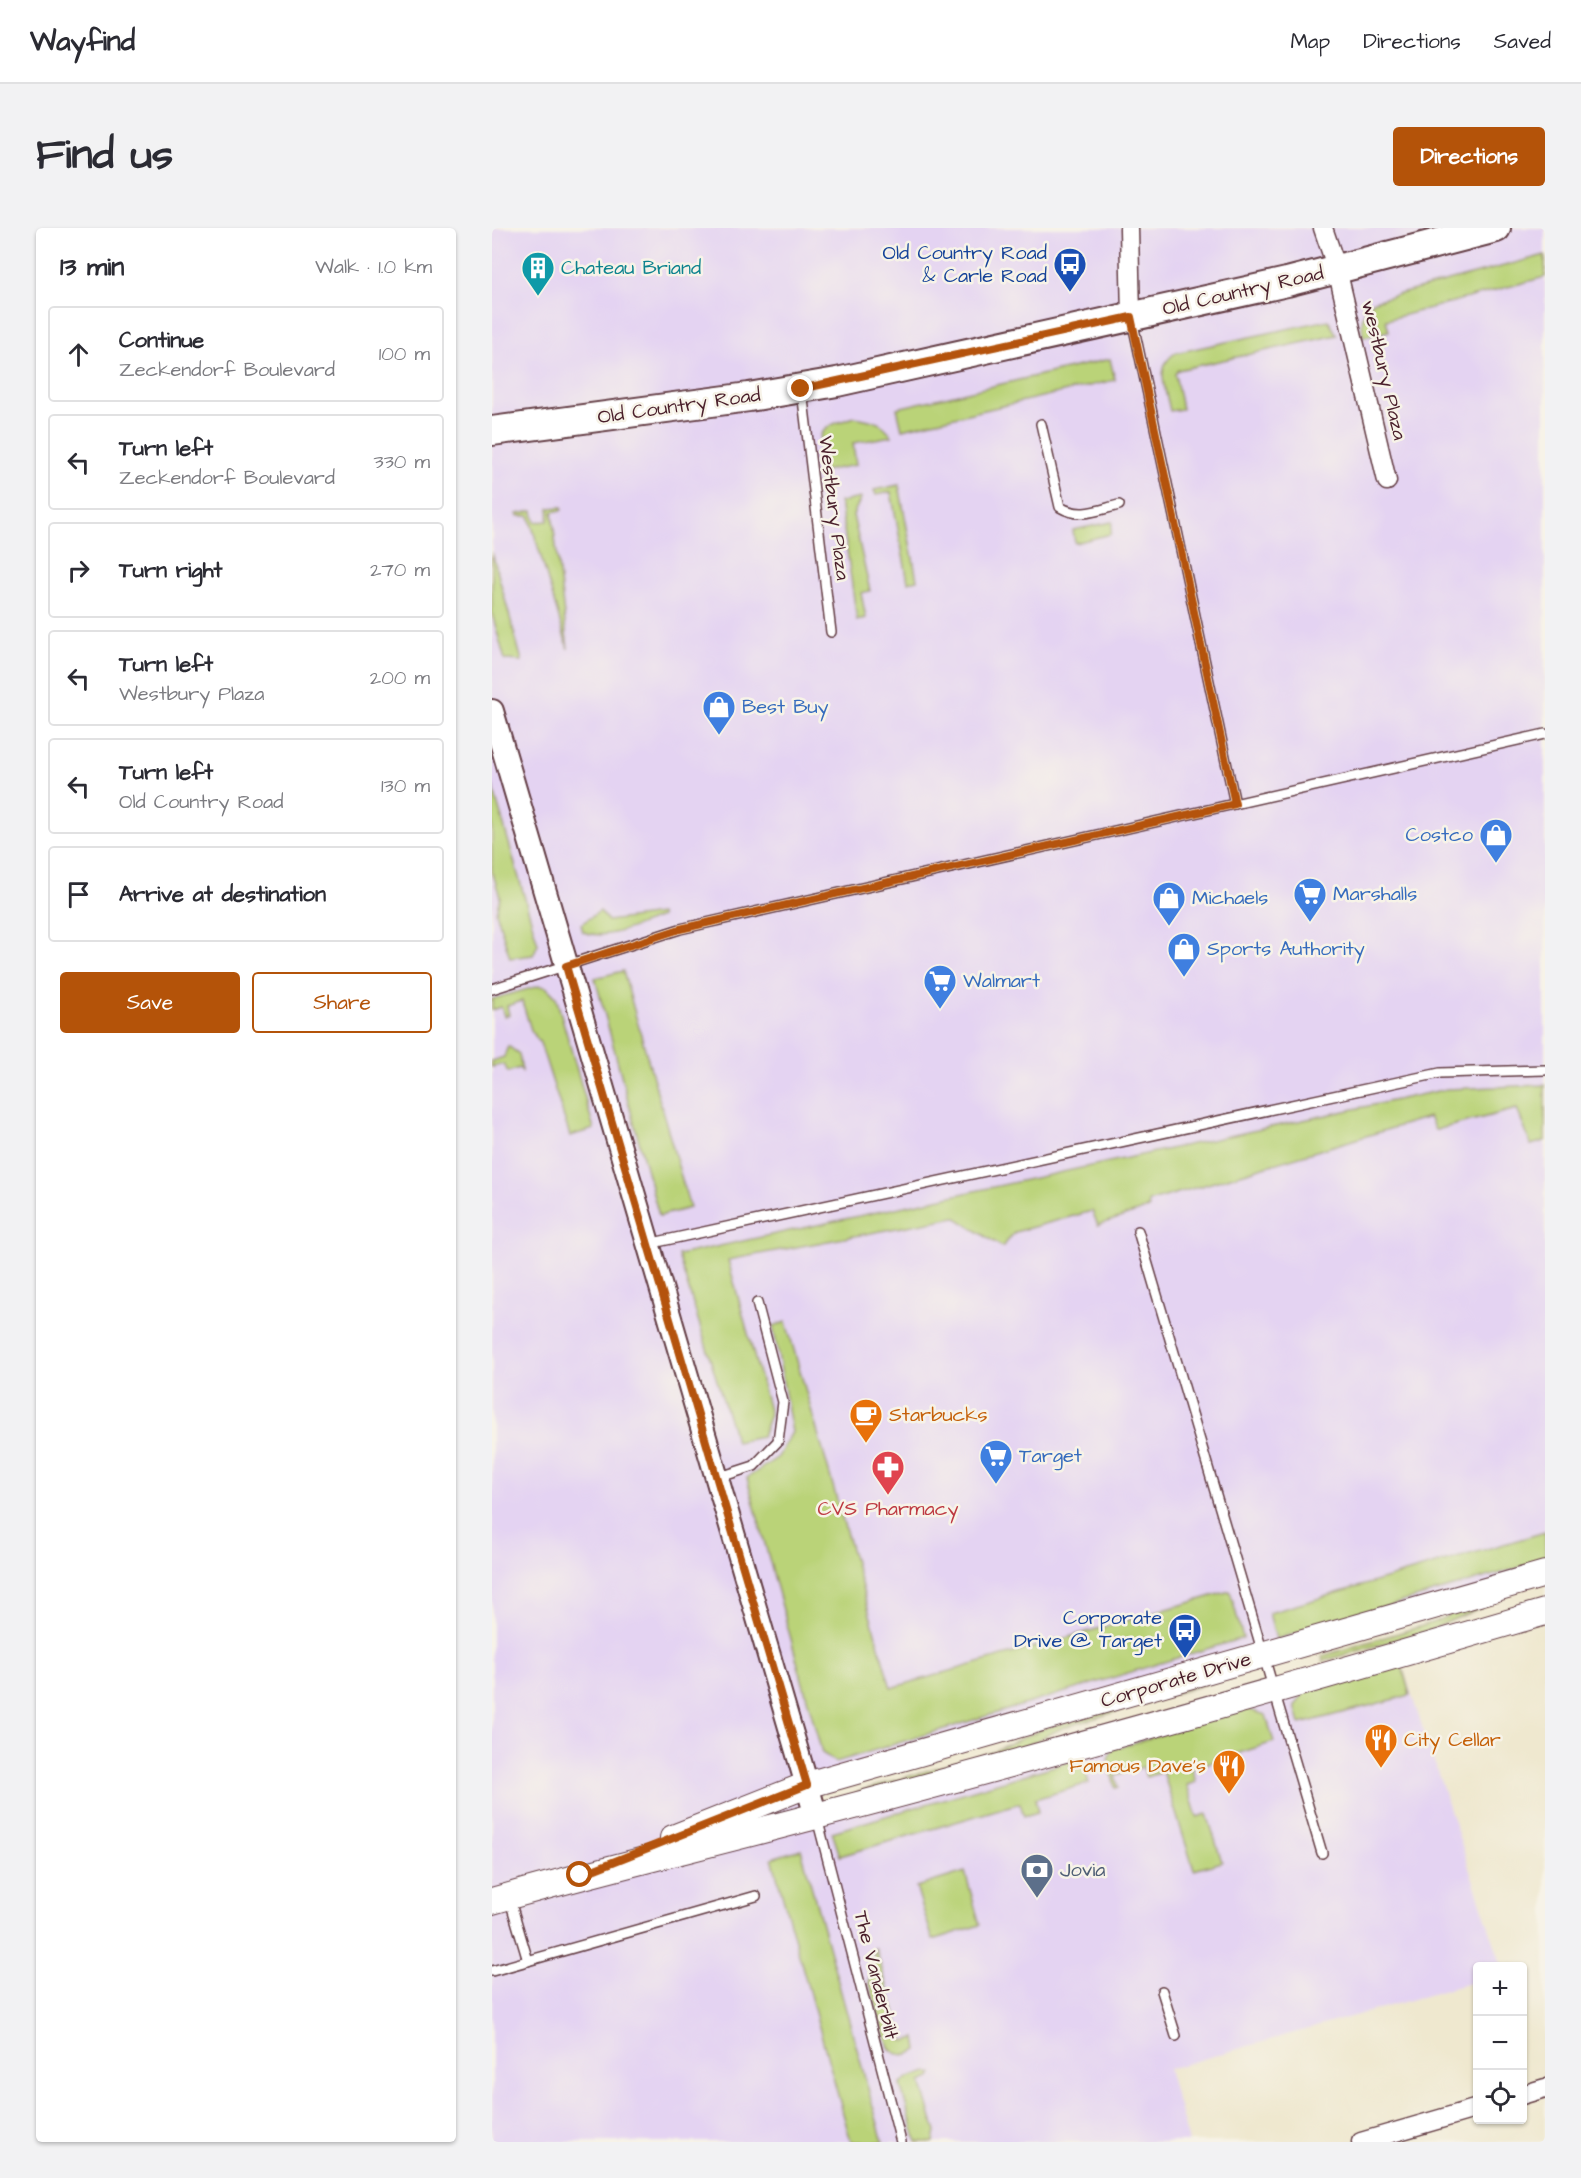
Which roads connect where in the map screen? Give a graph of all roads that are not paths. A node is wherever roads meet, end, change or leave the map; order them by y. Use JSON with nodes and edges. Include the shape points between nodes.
{"nodes":[{"id":1,"x":1129,"y":228,"type":"edge"},
{"id":2,"x":1323,"y":228,"type":"edge"},
{"id":3,"x":1496,"y":228,"type":"edge"},
{"id":4,"x":1337,"y":269,"type":"junction"},
{"id":5,"x":1131,"y":317,"type":"junction"},
{"id":6,"x":801,"y":389,"type":"junction"},
{"id":7,"x":1041,"y":424,"type":"dead end"},
{"id":8,"x":492,"y":431,"type":"edge"},
{"id":9,"x":1386,"y":481,"type":"dead end"},
{"id":10,"x":1119,"y":505,"type":"dead end"},
{"id":11,"x":831,"y":632,"type":"dead end"},
{"id":12,"x":492,"y":711,"type":"edge"},
{"id":13,"x":1545,"y":734,"type":"edge"},
{"id":14,"x":1235,"y":804,"type":"junction"},
{"id":15,"x":566,"y":966,"type":"junction"},
{"id":16,"x":492,"y":989,"type":"edge"},
{"id":17,"x":1545,"y":1070,"type":"edge"},
{"id":18,"x":1138,"y":1231,"type":"dead end"},
{"id":19,"x":648,"y":1244,"type":"junction"},
{"id":20,"x":757,"y":1303,"type":"dead end"},
{"id":21,"x":717,"y":1478,"type":"junction"},
{"id":22,"x":1545,"y":1574,"type":"edge"},
{"id":23,"x":1545,"y":1612,"type":"edge"},
{"id":24,"x":1263,"y":1655,"type":"junction"},
{"id":25,"x":1275,"y":1690,"type":"junction"},
{"id":26,"x":807,"y":1785,"type":"junction"},
{"id":27,"x":816,"y":1816,"type":"junction"},
{"id":28,"x":1322,"y":1853,"type":"dead end"},
{"id":29,"x":580,"y":1875,"type":"junction"},
{"id":30,"x":756,"y":1896,"type":"dead end"},
{"id":31,"x":501,"y":1899,"type":"edge"},
{"id":32,"x":528,"y":1961,"type":"junction"},
{"id":33,"x":492,"y":1971,"type":"edge"},
{"id":34,"x":1162,"y":1991,"type":"dead end"},
{"id":35,"x":1176,"y":2036,"type":"dead end"},
{"id":36,"x":1545,"y":2088,"type":"edge"},
{"id":37,"x":1527,"y":2093,"type":"edge"},
{"id":38,"x":1473,"y":2109,"type":"edge"},
{"id":39,"x":901,"y":2142,"type":"edge"},
{"id":40,"x":1361,"y":2142,"type":"edge"}],
"edges":[{"from":1,"to":5,"type":"street"},
{"from":2,"to":4,"type":"street","name":"westbury Plaza"},
{"from":3,"to":4,"type":"main road","name":"Old Country Road","via":[[1440,239]]},
{"from":4,"to":5,"type":"main road","name":"Old Country Road"},
{"from":4,"to":9,"type":"street","name":"westbury Plaza"},
{"from":5,"to":6,"type":"main road","name":"Old Country Road"},
{"from":5,"to":14,"type":"lane"},
{"from":6,"to":8,"type":"main road","name":"Old Country Road"},
{"from":6,"to":11,"type":"lane","name":"Westbury Plaza"},
{"from":7,"to":10,"type":"lane","via":[[1060,507],[1084,514]]},
{"from":12,"to":15,"type":"street"},
{"from":13,"to":14,"type":"lane"},
{"from":14,"to":15,"type":"lane","via":[[680,929]]},
{"from":15,"to":16,"type":"lane"},
{"from":15,"to":19,"type":"street"},
{"from":17,"to":19,"type":"lane","via":[[1440,1073]]},
{"from":18,"to":24,"type":"lane"},
{"from":19,"to":21,"type":"street"},
{"from":20,"to":21,"type":"lane","via":[[783,1402],[778,1441],[754,1467]]},
{"from":21,"to":26,"type":"street"},
{"from":22,"to":24,"type":"main road","name":"Corporate Drive"},
{"from":23,"to":25,"type":"main road","name":"Corporate Drive"},
{"from":24,"to":25,"type":"lane"},
{"from":24,"to":26,"type":"main road","name":"Corporate Drive"},
{"from":25,"to":27,"type":"main road","name":"Corporate Drive"},
{"from":25,"to":28,"type":"lane"},
{"from":26,"to":27,"type":"street"},
{"from":26,"to":29,"type":"main road","name":"Corporate Drive"},
{"from":27,"to":29,"type":"main road","name":"Corporate Drive"},
{"from":27,"to":39,"type":"lane","name":"The Vanderbilt"},
{"from":29,"to":31,"type":"main road"},
{"from":30,"to":32,"type":"lane"},
{"from":31,"to":32,"type":"lane"},
{"from":32,"to":33,"type":"lane"},
{"from":34,"to":35,"type":"lane"},
{"from":36,"to":37,"type":"street"},
{"from":38,"to":40,"type":"street"}]}
